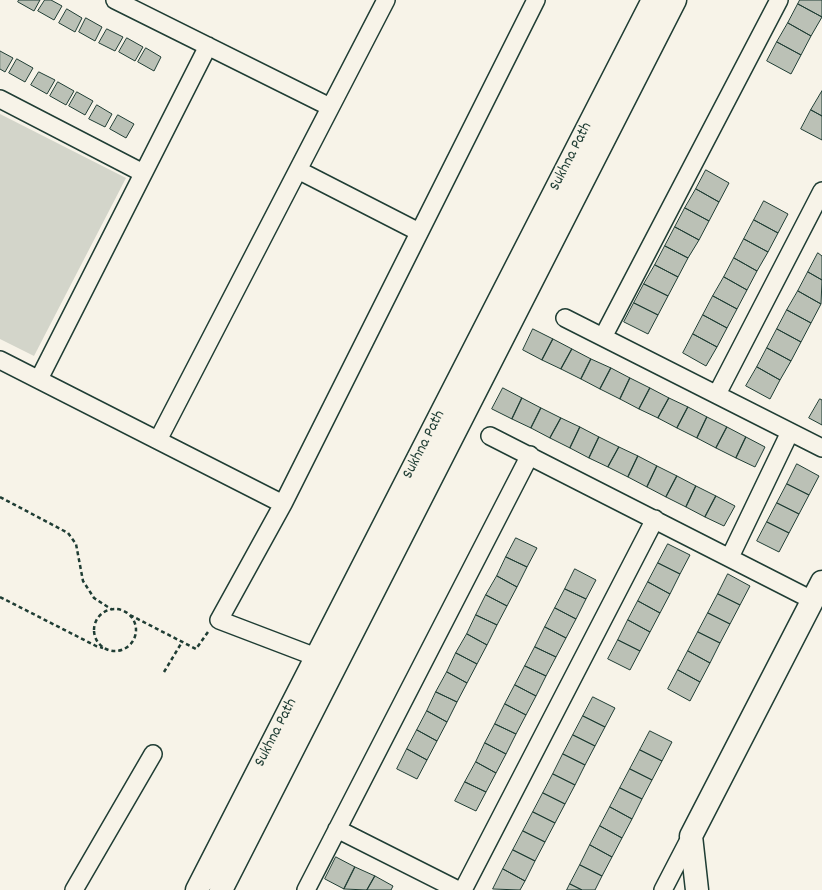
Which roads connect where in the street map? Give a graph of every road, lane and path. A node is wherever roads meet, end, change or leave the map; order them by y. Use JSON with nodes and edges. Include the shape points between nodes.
{"nodes":[{"id":1,"x":386,"y":0,"type":"edge"},
{"id":2,"x":536,"y":0,"type":"edge"},
{"id":3,"x":653,"y":0,"type":"edge"},
{"id":4,"x":675,"y":0,"type":"edge"},
{"id":5,"x":779,"y":0,"type":"edge"},
{"id":6,"x":124,"y":2,"type":"edge"},
{"id":7,"x":208,"y":46,"type":"junction"},
{"id":8,"x":0,"y":99,"type":"edge"},
{"id":9,"x":330,"y":107,"type":"junction"},
{"id":10,"x":298,"y":170,"type":"junction"},
{"id":11,"x":143,"y":173,"type":"junction"},
{"id":12,"x":822,"y":191,"type":"edge"},
{"id":13,"x":419,"y":232,"type":"junction"},
{"id":14,"x":565,"y":318,"type":"dead end"},
{"id":15,"x":602,"y":337,"type":"junction"},
{"id":16,"x":0,"y":360,"type":"edge"},
{"id":17,"x":39,"y":379,"type":"junction"},
{"id":18,"x":717,"y":394,"type":"junction"},
{"id":19,"x":790,"y":432,"type":"junction"},
{"id":20,"x":490,"y":436,"type":"dead end"},
{"id":21,"x":158,"y":440,"type":"junction"},
{"id":22,"x":822,"y":448,"type":"edge"},
{"id":23,"x":530,"y":455,"type":"junction"},
{"id":24,"x":0,"y":497,"type":"edge"},
{"id":25,"x":284,"y":504,"type":"junction"},
{"id":26,"x":655,"y":519,"type":"junction"},
{"id":27,"x":730,"y":557,"type":"junction"},
{"id":28,"x":817,"y":591,"type":"edge"},
{"id":29,"x":0,"y":596,"type":"edge"},
{"id":30,"x":111,"y":609,"type":"junction"},
{"id":31,"x":130,"y":615,"type":"junction"},
{"id":32,"x":219,"y":620,"type":"junction"},
{"id":33,"x":182,"y":642,"type":"junction"},
{"id":34,"x":107,"y":649,"type":"junction"},
{"id":35,"x":316,"y":657,"type":"junction"},
{"id":36,"x":164,"y":672,"type":"dead end"},
{"id":37,"x":153,"y":754,"type":"dead end"},
{"id":38,"x":337,"y":829,"type":"junction"},
{"id":39,"x":691,"y":836,"type":"junction"},
{"id":40,"x":74,"y":890,"type":"edge"},
{"id":41,"x":197,"y":890,"type":"edge"},
{"id":42,"x":220,"y":890,"type":"edge"},
{"id":43,"x":306,"y":890,"type":"edge"},
{"id":44,"x":458,"y":890,"type":"edge"},
{"id":45,"x":464,"y":890,"type":"edge"},
{"id":46,"x":663,"y":890,"type":"edge"},
{"id":47,"x":697,"y":890,"type":"edge"}],
"edges":[{"from":1,"to":9,"type":"street"},
{"from":2,"to":13,"type":"street"},
{"from":3,"to":35,"type":"main road","name":"Sukhna Path"},
{"from":4,"to":42,"type":"main road","name":"Sukhna Path"},
{"from":5,"to":15,"type":"street"},
{"from":6,"to":7,"type":"street"},
{"from":7,"to":9,"type":"street"},
{"from":7,"to":11,"type":"street"},
{"from":8,"to":11,"type":"street"},
{"from":9,"to":10,"type":"street"},
{"from":10,"to":13,"type":"street"},
{"from":10,"to":21,"type":"street"},
{"from":11,"to":17,"type":"street"},
{"from":12,"to":18,"type":"street"},
{"from":13,"to":25,"type":"street"},
{"from":14,"to":15,"type":"street"},
{"from":15,"to":18,"type":"street"},
{"from":16,"to":17,"type":"street"},
{"from":17,"to":21,"type":"street"},
{"from":18,"to":19,"type":"street"},
{"from":19,"to":22,"type":"street"},
{"from":19,"to":27,"type":"street"},
{"from":20,"to":23,"type":"street"},
{"from":21,"to":25,"type":"street"},
{"from":23,"to":26,"type":"street"},
{"from":23,"to":38,"type":"street"},
{"from":24,"to":30,"type":"path","via":[[68,533],[76,544],[84,581],[94,598]]},
{"from":25,"to":32,"type":"street"},
{"from":26,"to":27,"type":"street"},
{"from":26,"to":45,"type":"street"},
{"from":27,"to":28,"type":"street"},
{"from":28,"to":39,"type":"main road"},
{"from":29,"to":34,"type":"path","via":[[96,646]]},
{"from":30,"to":31,"type":"path","via":[[124,611]]},
{"from":30,"to":34,"type":"path","via":[[99,616],[94,628],[97,641]]},
{"from":31,"to":33,"type":"path"},
{"from":31,"to":34,"type":"path","via":[[135,627],[132,641],[121,649]]},
{"from":32,"to":33,"type":"path","via":[[196,649]]},
{"from":32,"to":35,"type":"street"},
{"from":33,"to":36,"type":"path"},
{"from":35,"to":41,"type":"main road","name":"Sukhna Path"},
{"from":37,"to":40,"type":"street"},
{"from":38,"to":43,"type":"street"},
{"from":38,"to":44,"type":"street"},
{"from":39,"to":46,"type":"street"},
{"from":39,"to":47,"type":"main road"}]}
